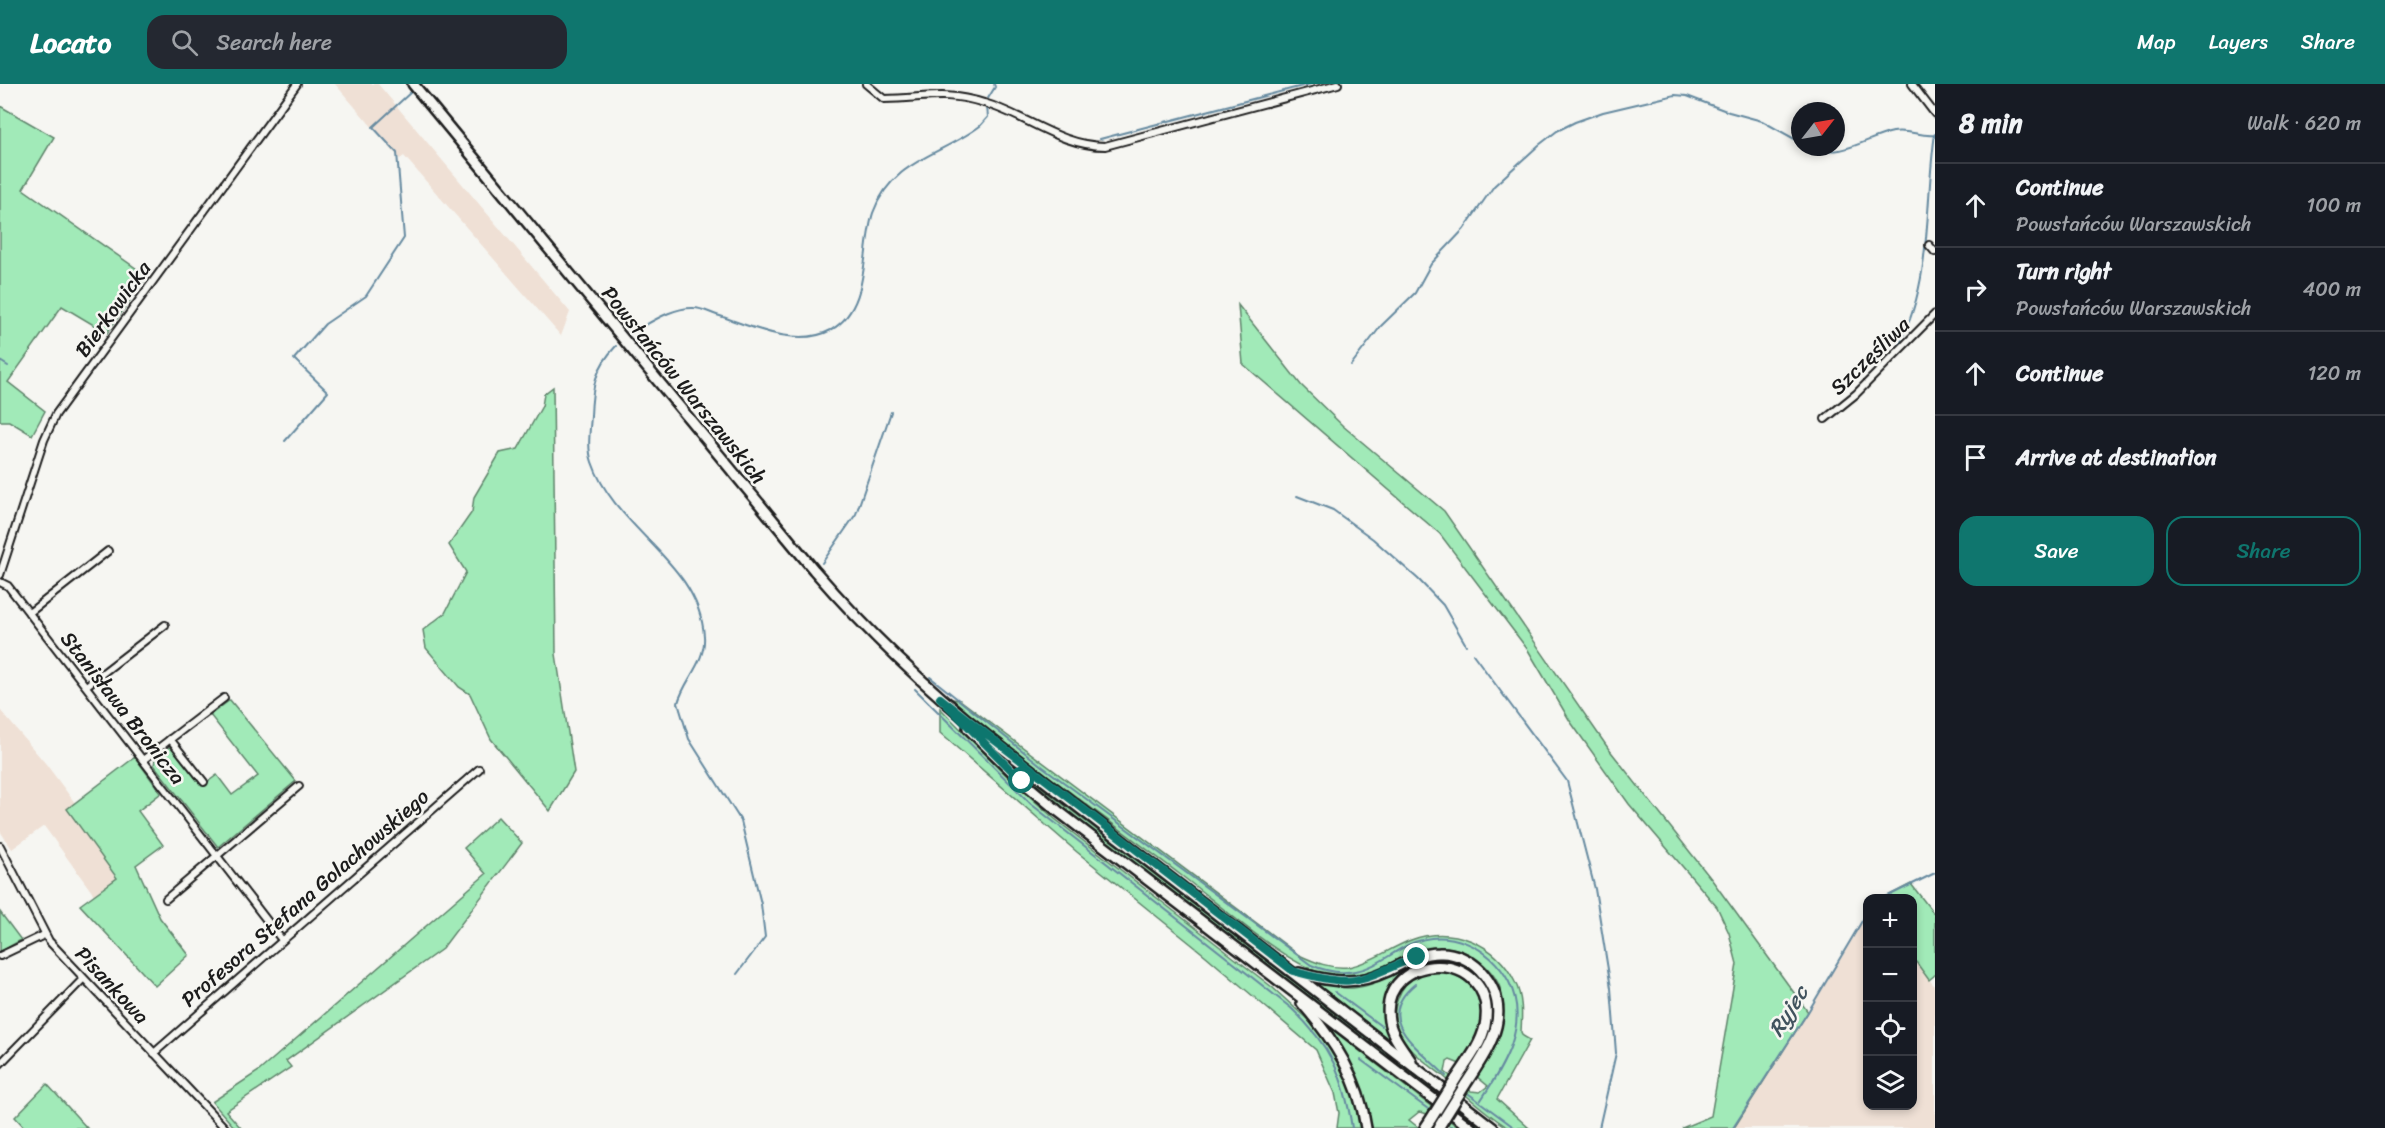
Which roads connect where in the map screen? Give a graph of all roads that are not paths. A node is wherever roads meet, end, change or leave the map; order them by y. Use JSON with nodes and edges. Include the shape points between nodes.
{"nodes":[{"id":1,"x":297,"y":84,"type":"edge"},
{"id":2,"x":413,"y":84,"type":"edge"},
{"id":3,"x":866,"y":84,"type":"edge"},
{"id":4,"x":1338,"y":84,"type":"edge"},
{"id":5,"x":1912,"y":84,"type":"edge"},
{"id":6,"x":1935,"y":114,"type":"edge"},
{"id":7,"x":1929,"y":245,"type":"dead end"},
{"id":8,"x":1935,"y":252,"type":"edge"},
{"id":9,"x":1935,"y":314,"type":"edge"},
{"id":10,"x":1825,"y":419,"type":"dead end"},
{"id":11,"x":108,"y":551,"type":"dead end"},
{"id":12,"x":0,"y":575,"type":"edge"},
{"id":13,"x":0,"y":582,"type":"edge"},
{"id":14,"x":29,"y":613,"type":"junction"},
{"id":15,"x":165,"y":625,"type":"dead end"},
{"id":16,"x":86,"y":686,"type":"junction"},
{"id":17,"x":224,"y":698,"type":"dead end"},
{"id":18,"x":940,"y":698,"type":"junction"},
{"id":19,"x":170,"y":739,"type":"junction"},
{"id":20,"x":143,"y":760,"type":"junction"},
{"id":21,"x":479,"y":769,"type":"dead end"},
{"id":22,"x":204,"y":782,"type":"dead end"},
{"id":23,"x":299,"y":786,"type":"dead end"},
{"id":24,"x":0,"y":846,"type":"edge"},
{"id":25,"x":218,"y":857,"type":"junction"},
{"id":26,"x":166,"y":899,"type":"dead end"},
{"id":27,"x":45,"y":935,"type":"junction"},
{"id":28,"x":282,"y":940,"type":"junction"},
{"id":29,"x":0,"y":956,"type":"edge"},
{"id":30,"x":1293,"y":971,"type":"junction"},
{"id":31,"x":83,"y":979,"type":"junction"},
{"id":32,"x":1290,"y":989,"type":"junction"},
{"id":33,"x":154,"y":1053,"type":"junction"},
{"id":34,"x":0,"y":1064,"type":"edge"},
{"id":35,"x":1416,"y":1068,"type":"junction"},
{"id":36,"x":1439,"y":1126,"type":"edge"},
{"id":37,"x":225,"y":1128,"type":"edge"},
{"id":38,"x":1366,"y":1128,"type":"edge"},
{"id":39,"x":1425,"y":1128,"type":"edge"},
{"id":40,"x":1471,"y":1128,"type":"edge"},
{"id":41,"x":1493,"y":1128,"type":"edge"}],
"edges":[{"from":1,"to":12,"type":"street","name":"Bierkowicka","via":[[56,414]]},
{"from":2,"to":18,"type":"main road","name":"Powstańców Warszawskich","via":[[814,570],[880,642]]},
{"from":3,"to":4,"type":"street","via":[[884,99],[951,94],[987,103],[1077,144],[1105,146]]},
{"from":5,"to":6,"type":"street"},
{"from":7,"to":8,"type":"street"},
{"from":9,"to":10,"type":"street","name":"Szczęśliwa","via":[[1856,394]]},
{"from":11,"to":14,"type":"street"},
{"from":13,"to":14,"type":"street","name":"Stanisława Bronicza","via":[[8,586]]},
{"from":14,"to":16,"type":"street","name":"Stanisława Bronicza"},
{"from":15,"to":16,"type":"street"},
{"from":16,"to":20,"type":"street","name":"Stanisława Bronicza"},
{"from":17,"to":19,"type":"street"},
{"from":18,"to":30,"type":"main road","name":"Powstańców Warszawskich"},
{"from":18,"to":32,"type":"main road","name":"Powstańców Warszawskich","via":[[1022,781]]},
{"from":19,"to":20,"type":"street"},
{"from":19,"to":22,"type":"street"},
{"from":20,"to":25,"type":"street","name":"Stanisława Bronicza"},
{"from":21,"to":28,"type":"street","name":"Profesora Stefana Golachowskiego"},
{"from":23,"to":25,"type":"street"},
{"from":24,"to":27,"type":"street","name":"Pisankowa"},
{"from":25,"to":26,"type":"street"},
{"from":25,"to":28,"type":"street","name":"Stanisława Bronicza"},
{"from":27,"to":29,"type":"street"},
{"from":27,"to":31,"type":"street","name":"Pisankowa"},
{"from":28,"to":33,"type":"street","name":"Profesora Stefana Golachowskiego"},
{"from":30,"to":35,"type":"main road","name":"Powstańców Warszawskich"},
{"from":30,"to":36,"type":"main road","bridge":true,"via":[[1329,981],[1357,982],[1438,952],[1458,956],[1476,966],[1494,992],[1498,1022],[1490,1047]]},
{"from":31,"to":33,"type":"street","name":"Pisankowa"},
{"from":31,"to":34,"type":"street"},
{"from":32,"to":38,"type":"main road","via":[[1345,1062]]},
{"from":32,"to":40,"type":"main road","name":"Powstańców Warszawskich"},
{"from":33,"to":37,"type":"street","name":"Pisankowa"},
{"from":35,"to":39,"type":"main road","bridge":true,"via":[[1391,1028],[1390,1002],[1396,987],[1413,972],[1434,965],[1452,967],[1467,974],[1478,986],[1486,1013],[1479,1042]]},
{"from":35,"to":41,"type":"main road","name":"Powstańców Warszawskich"}]}
